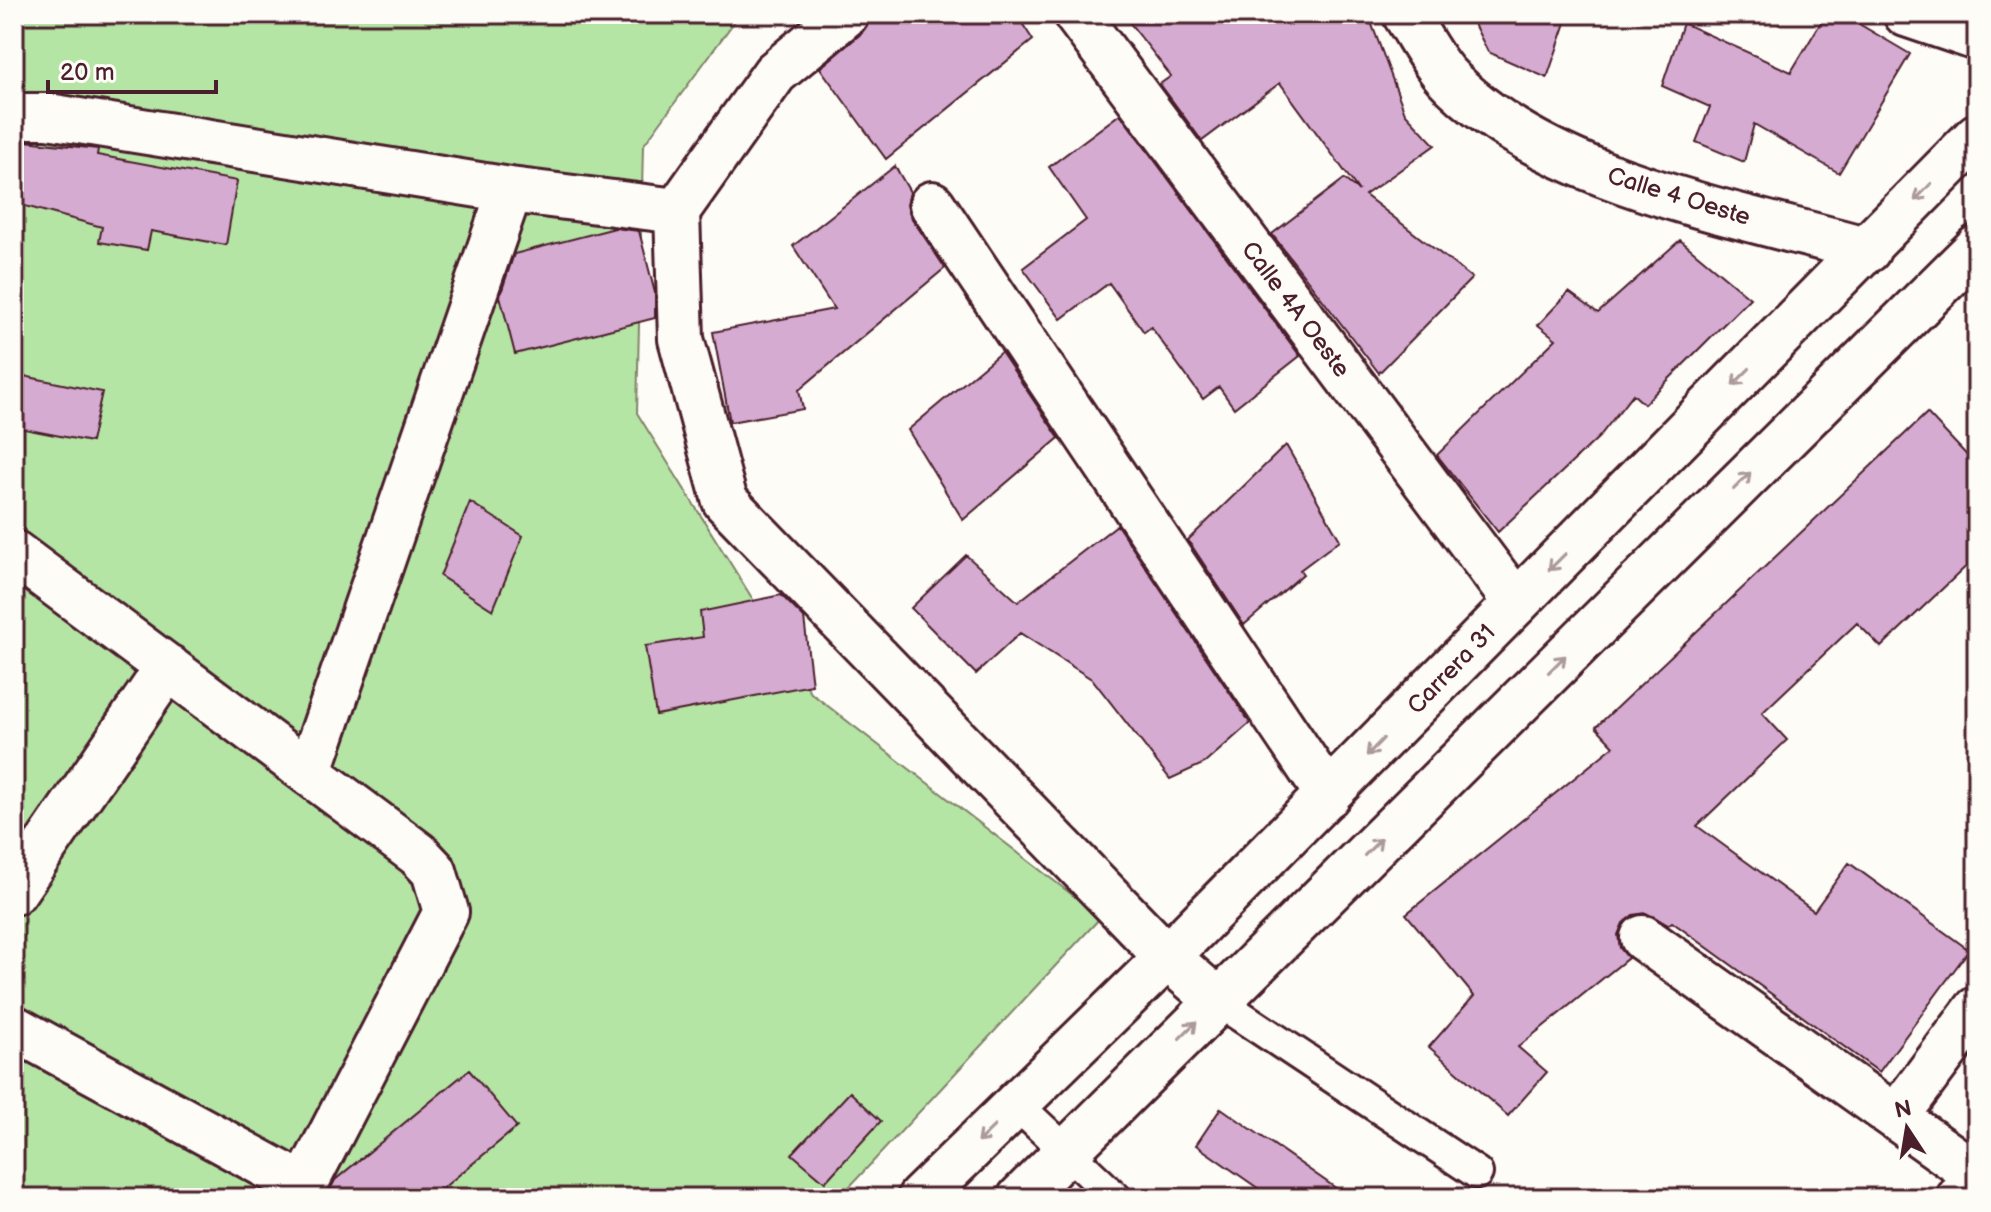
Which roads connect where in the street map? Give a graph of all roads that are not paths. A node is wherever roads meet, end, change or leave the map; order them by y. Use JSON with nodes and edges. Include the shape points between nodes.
{"nodes":[{"id":1,"x":846,"y":14,"type":"edge"},
{"id":2,"x":1076,"y":14,"type":"edge"},
{"id":3,"x":1405,"y":14,"type":"edge"},
{"id":4,"x":1906,"y":14,"type":"edge"},
{"id":5,"x":1977,"y":38,"type":"edge"},
{"id":6,"x":14,"y":116,"type":"edge"},
{"id":7,"x":1977,"y":136,"type":"edge"},
{"id":8,"x":510,"y":190,"type":"junction"},
{"id":9,"x":932,"y":204,"type":"dead end"},
{"id":10,"x":677,"y":211,"type":"junction"},
{"id":11,"x":1977,"y":248,"type":"edge"},
{"id":12,"x":1868,"y":250,"type":"junction"},
{"id":13,"x":14,"y":553,"type":"edge"},
{"id":14,"x":1516,"y":603,"type":"junction"},
{"id":15,"x":168,"y":667,"type":"junction"},
{"id":16,"x":309,"y":773,"type":"junction"},
{"id":17,"x":1328,"y":795,"type":"junction"},
{"id":18,"x":14,"y":892,"type":"edge"},
{"id":19,"x":1643,"y":938,"type":"dead end"},
{"id":20,"x":1167,"y":957,"type":"junction"},
{"id":21,"x":1218,"y":1001,"type":"junction"},
{"id":22,"x":1977,"y":1009,"type":"edge"},
{"id":23,"x":14,"y":1028,"type":"edge"},
{"id":24,"x":1081,"y":1040,"type":"junction"},
{"id":25,"x":1133,"y":1085,"type":"junction"},
{"id":26,"x":1016,"y":1104,"type":"junction"},
{"id":27,"x":1896,"y":1117,"type":"junction"},
{"id":28,"x":1067,"y":1151,"type":"junction"},
{"id":29,"x":1477,"y":1173,"type":"dead end"},
{"id":30,"x":1977,"y":1175,"type":"edge"},
{"id":31,"x":1977,"y":1190,"type":"edge"},
{"id":32,"x":301,"y":1192,"type":"edge"},
{"id":33,"x":920,"y":1198,"type":"edge"},
{"id":34,"x":1020,"y":1198,"type":"edge"},
{"id":35,"x":1116,"y":1198,"type":"edge"},
{"id":36,"x":1959,"y":1198,"type":"edge"}],
"edges":[{"from":1,"to":10,"type":"main road","via":[[775,73]]},
{"from":2,"to":14,"type":"main road","name":"Calle 4A Oeste"},
{"from":3,"to":12,"type":"main road","name":"Calle 4 Oeste","via":[[1445,75],[1513,132],[1617,180]]},
{"from":4,"to":5,"type":"main road"},
{"from":6,"to":8,"type":"main road","via":[[48,116]]},
{"from":7,"to":12,"type":"main road","name":"Carrera 31","one_way":true},
{"from":8,"to":10,"type":"main road"},
{"from":8,"to":16,"type":"main road"},
{"from":9,"to":17,"type":"main road"},
{"from":10,"to":20,"type":"main road","via":[[681,339],[725,501]]},
{"from":21,"to":11,"type":"main road","one_way":true},
{"from":12,"to":14,"type":"main road","name":"Carrera 31","one_way":true},
{"from":13,"to":15,"type":"main road"},
{"from":14,"to":17,"type":"main road","name":"Carrera 31","one_way":true},
{"from":15,"to":16,"type":"main road"},
{"from":15,"to":18,"type":"main road"},
{"from":16,"to":32,"type":"main road","via":[[418,854],[434,871],[446,912]]},
{"from":17,"to":20,"type":"main road","name":"Carrera 31"},
{"from":19,"to":27,"type":"main road"},
{"from":20,"to":21,"type":"main road"},
{"from":20,"to":24,"type":"main road","name":"Carrera 31"},
{"from":25,"to":21,"type":"main road","one_way":true},
{"from":21,"to":29,"type":"lane"},
{"from":22,"to":27,"type":"main road"},
{"from":23,"to":32,"type":"main road"},
{"from":24,"to":25,"type":"main road"},
{"from":24,"to":26,"type":"main road","name":"Carrera 31"},
{"from":25,"to":28,"type":"main road"},
{"from":26,"to":28,"type":"lane"},
{"from":26,"to":33,"type":"main road","name":"Carrera 31","one_way":true},
{"from":27,"to":30,"type":"main road"},
{"from":28,"to":34,"type":"main road"},
{"from":28,"to":35,"type":"lane"},
{"from":31,"to":36,"type":"main road"}]}
